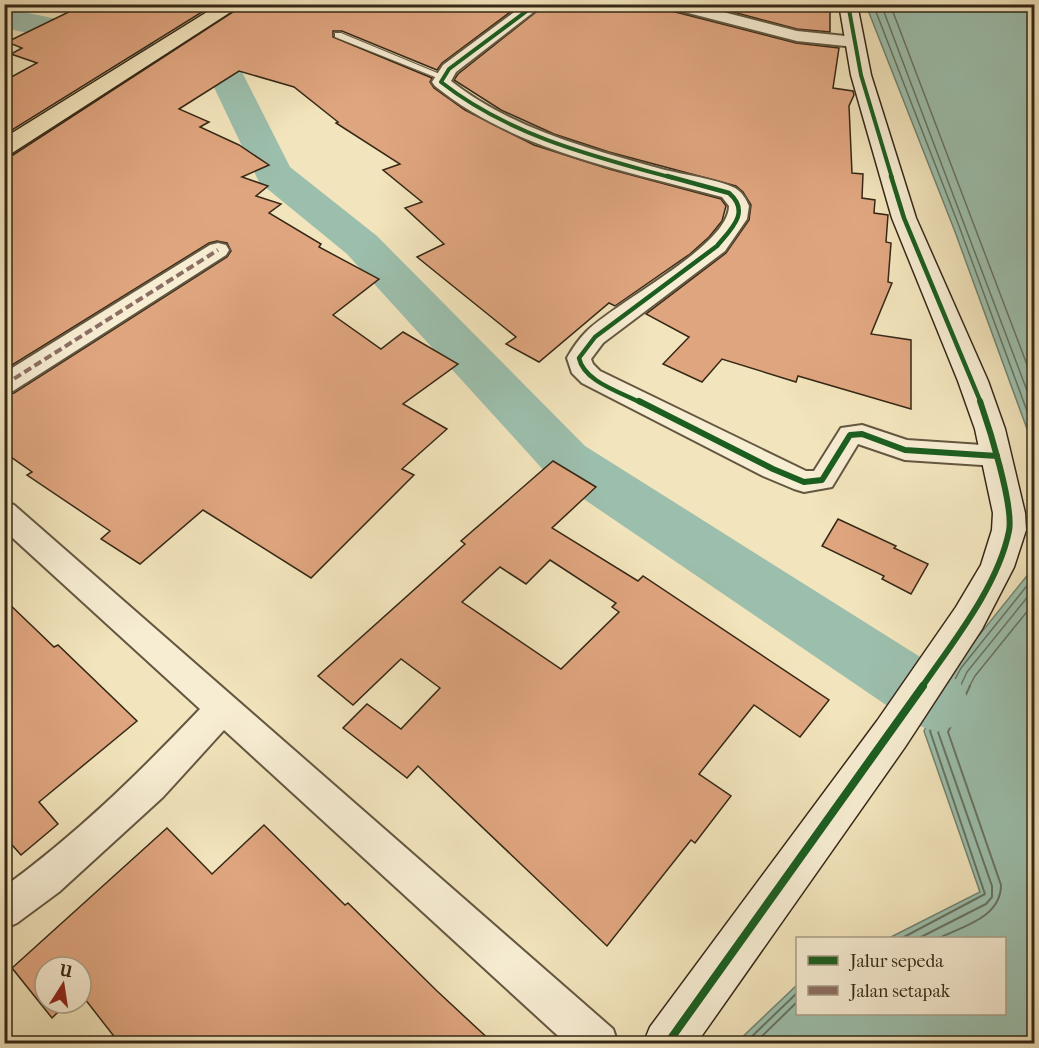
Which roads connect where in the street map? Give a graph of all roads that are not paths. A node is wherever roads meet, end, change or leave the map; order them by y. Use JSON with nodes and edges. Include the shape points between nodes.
{"nodes":[{"id":1,"x":234,"y":4,"type":"edge"},
{"id":2,"x":536,"y":4,"type":"edge"},
{"id":3,"x":671,"y":4,"type":"edge"},
{"id":4,"x":848,"y":4,"type":"edge"},
{"id":5,"x":338,"y":35,"type":"dead end"},
{"id":6,"x":855,"y":42,"type":"junction"},
{"id":7,"x":443,"y":76,"type":"junction"},
{"id":8,"x":4,"y":148,"type":"edge"},
{"id":9,"x":218,"y":250,"type":"dead end"},
{"id":10,"x":4,"y":385,"type":"edge"},
{"id":11,"x":997,"y":456,"type":"junction"},
{"id":12,"x":4,"y":513,"type":"edge"},
{"id":13,"x":223,"y":708,"type":"junction"},
{"id":14,"x":4,"y":910,"type":"edge"},
{"id":15,"x":598,"y":1044,"type":"edge"},
{"id":16,"x":667,"y":1044,"type":"edge"}],
"edges":[{"from":1,"to":8,"type":"highway"},
{"from":2,"to":7,"type":"street"},
{"from":3,"to":6,"type":"street","via":[[797,36]]},
{"from":4,"to":6,"type":"street"},
{"from":5,"to":7,"type":"lane"},
{"from":6,"to":11,"type":"street","via":[[861,75],[904,218],[973,381]]},
{"from":7,"to":11,"type":"street","via":[[441,82],[448,89],[478,109],[548,140],[729,193],[738,199],[739,214],[717,246],[595,336],[579,358],[581,367],[591,377],[804,482],[822,480],[850,435],[862,434],[905,450]]},
{"from":9,"to":10,"type":"street"},
{"from":11,"to":16,"type":"street","via":[[1009,530],[997,567],[969,618],[891,734]]},
{"from":12,"to":13,"type":"street"},
{"from":13,"to":14,"type":"street","via":[[151,785],[46,879]]},
{"from":13,"to":15,"type":"street"}]}
